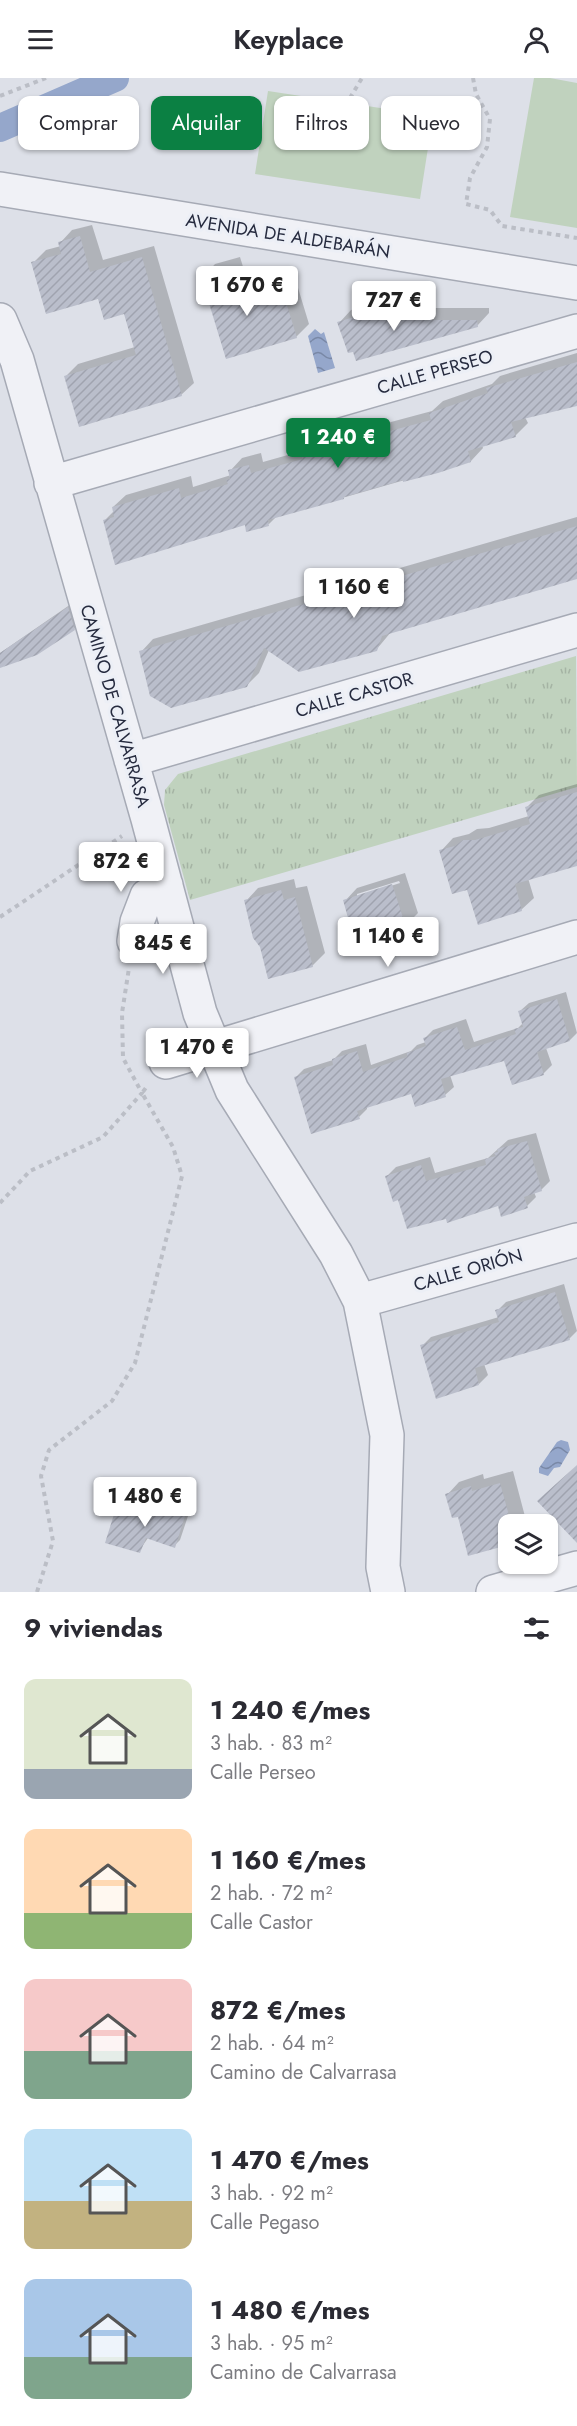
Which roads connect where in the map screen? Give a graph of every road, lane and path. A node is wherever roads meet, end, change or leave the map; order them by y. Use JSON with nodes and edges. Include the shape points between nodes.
{"nodes":[{"id":1,"x":46,"y":78,"type":"edge"},
{"id":2,"x":362,"y":78,"type":"edge"},
{"id":3,"x":473,"y":78,"type":"edge"},
{"id":4,"x":0,"y":96,"type":"edge"},
{"id":5,"x":351,"y":96,"type":"edge"},
{"id":6,"x":0,"y":189,"type":"edge"},
{"id":7,"x":577,"y":237,"type":"edge"},
{"id":8,"x":577,"y":283,"type":"edge"},
{"id":9,"x":0,"y":320,"type":"edge"},
{"id":10,"x":577,"y":331,"type":"edge"},
{"id":11,"x":51,"y":483,"type":"junction"},
{"id":12,"x":577,"y":630,"type":"edge"},
{"id":13,"x":131,"y":760,"type":"junction"},
{"id":14,"x":148,"y":819,"type":"junction"},
{"id":15,"x":166,"y":885,"type":"junction"},
{"id":16,"x":0,"y":917,"type":"edge"},
{"id":17,"x":577,"y":937,"type":"edge"},
{"id":18,"x":134,"y":941,"type":"joint"},
{"id":19,"x":214,"y":1048,"type":"junction"},
{"id":20,"x":166,"y":1062,"type":"joint"},
{"id":21,"x":142,"y":1093,"type":"junction"},
{"id":22,"x":0,"y":1203,"type":"edge"},
{"id":23,"x":577,"y":1240,"type":"edge"},
{"id":24,"x":360,"y":1301,"type":"junction"},
{"id":25,"x":577,"y":1568,"type":"edge"},
{"id":26,"x":37,"y":1592,"type":"edge"},
{"id":27,"x":388,"y":1592,"type":"edge"},
{"id":28,"x":494,"y":1592,"type":"edge"}],
"edges":[{"from":1,"to":4,"type":"path"},
{"from":2,"to":5,"type":"path"},
{"from":3,"to":7,"type":"path","via":[[489,120],[487,147],[470,178],[466,204],[490,210],[502,226]]},
{"from":6,"to":8,"type":"street","name":"AVENIDA DE ALDEBARÁN"},
{"from":9,"to":11,"type":"street","name":"CAMINO DE CALVARRASA","via":[[17,360]]},
{"from":10,"to":11,"type":"street","name":"CALLE PERSEO"},
{"from":11,"to":13,"type":"street","name":"CAMINO DE CALVARRASA"},
{"from":12,"to":13,"type":"street","name":"CALLE CASTOR"},
{"from":13,"to":14,"type":"street","name":"CAMINO DE CALVARRASA"},
{"from":14,"to":15,"type":"street","name":"CAMINO DE CALVARRASA"},
{"from":14,"to":16,"type":"path"},
{"from":15,"to":18,"type":"street","via":[[147,896]]},
{"from":15,"to":19,"type":"street","name":"CAMINO DE CALVARRASA","via":[[200,1013]]},
{"from":17,"to":19,"type":"street"},
{"from":18,"to":21,"type":"path","via":[[122,1013],[123,1058]]},
{"from":19,"to":20,"type":"street"},
{"from":19,"to":24,"type":"street","name":"CAMINO DE CALVARRASA","via":[[232,1090],[336,1254]]},
{"from":20,"to":21,"type":"path"},
{"from":21,"to":22,"type":"path","via":[[103,1137],[30,1171]]},
{"from":21,"to":26,"type":"path","via":[[173,1147],[182,1176],[135,1363],[112,1401],[49,1450],[41,1476],[52,1541]]},
{"from":23,"to":24,"type":"street","name":"CALLE ORIÓN"},
{"from":24,"to":27,"type":"street","name":"CAMINO DE CALVARRASA","via":[[387,1435],[383,1567]]},
{"from":25,"to":28,"type":"street"}]}
